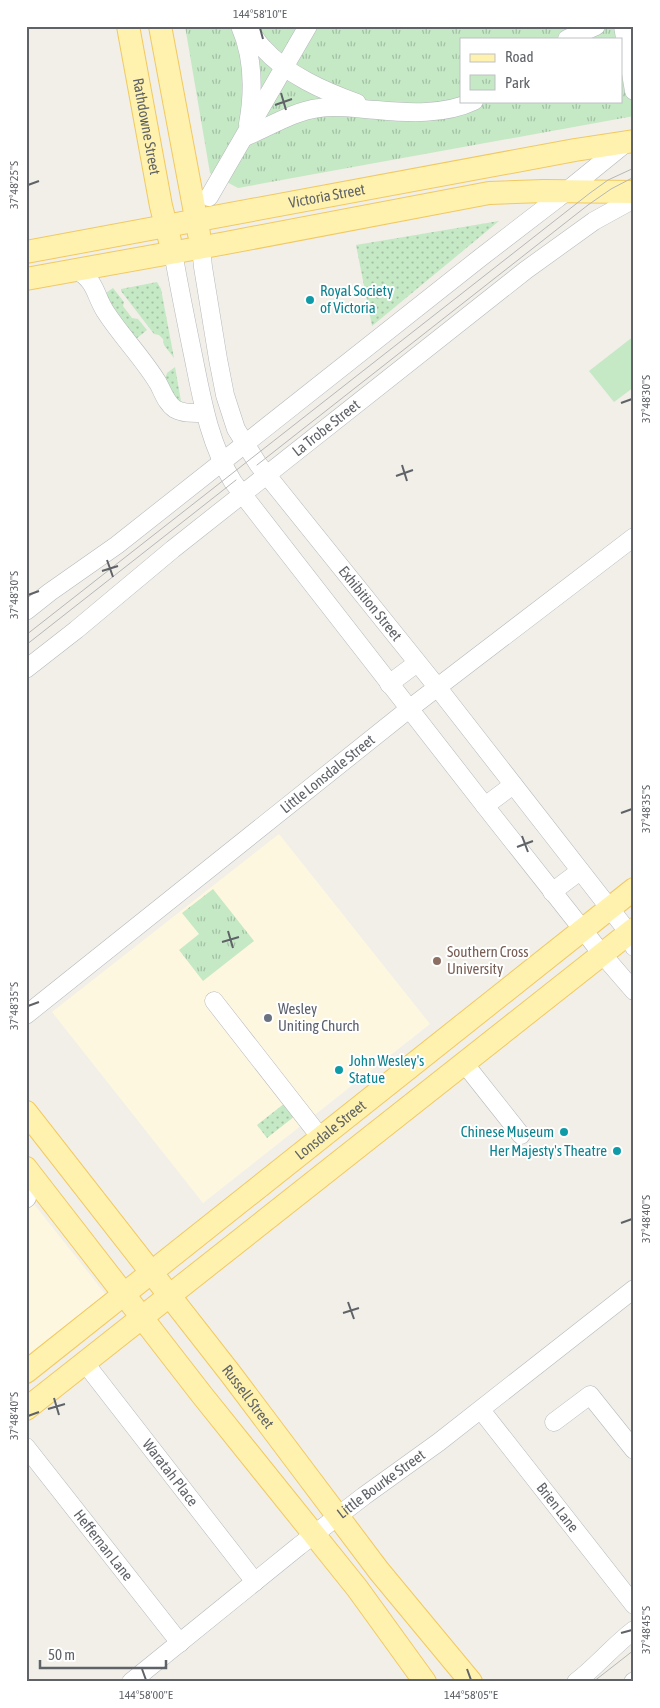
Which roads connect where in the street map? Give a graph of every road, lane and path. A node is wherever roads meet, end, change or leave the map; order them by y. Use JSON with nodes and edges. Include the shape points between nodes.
{"nodes":[{"id":1,"x":128,"y":26,"type":"edge"},
{"id":2,"x":160,"y":26,"type":"edge"},
{"id":3,"x":240,"y":26,"type":"edge"},
{"id":4,"x":247,"y":26,"type":"edge"},
{"id":5,"x":308,"y":26,"type":"edge"},
{"id":6,"x":596,"y":26,"type":"edge"},
{"id":7,"x":612,"y":26,"type":"edge"},
{"id":8,"x":622,"y":26,"type":"edge"},
{"id":9,"x":569,"y":38,"type":"edge"},
{"id":10,"x":620,"y":38,"type":"edge"},
{"id":11,"x":622,"y":41,"type":"edge"},
{"id":12,"x":285,"y":67,"type":"junction"},
{"id":13,"x":169,"y":74,"type":"junction"},
{"id":14,"x":139,"y":81,"type":"junction"},
{"id":15,"x":634,"y":91,"type":"edge"},
{"id":16,"x":472,"y":102,"type":"edge"},
{"id":17,"x":377,"y":110,"type":"junction"},
{"id":18,"x":245,"y":137,"type":"junction"},
{"id":19,"x":631,"y":141,"type":"edge"},
{"id":20,"x":566,"y":192,"type":"junction"},
{"id":21,"x":634,"y":192,"type":"edge"},
{"id":22,"x":209,"y":197,"type":"dead end"},
{"id":23,"x":634,"y":199,"type":"edge"},
{"id":24,"x":197,"y":221,"type":"junction"},
{"id":25,"x":166,"y":226,"type":"junction"},
{"id":26,"x":201,"y":248,"type":"junction"},
{"id":27,"x":26,"y":252,"type":"edge"},
{"id":28,"x":173,"y":252,"type":"junction"},
{"id":29,"x":77,"y":270,"type":"junction"},
{"id":30,"x":26,"y":279,"type":"edge"},
{"id":31,"x":205,"y":413,"type":"junction"},
{"id":32,"x":245,"y":445,"type":"junction"},
{"id":33,"x":222,"y":463,"type":"junction"},
{"id":34,"x":266,"y":474,"type":"junction"},
{"id":35,"x":242,"y":494,"type":"junction"},
{"id":36,"x":634,"y":537,"type":"edge"},
{"id":37,"x":26,"y":611,"type":"edge"},
{"id":38,"x":417,"y":663,"type":"junction"},
{"id":39,"x":26,"y":669,"type":"edge"},
{"id":40,"x":389,"y":684,"type":"junction"},
{"id":41,"x":438,"y":688,"type":"junction"},
{"id":42,"x":409,"y":709,"type":"junction"},
{"id":43,"x":514,"y":785,"type":"junction"},
{"id":44,"x":485,"y":806,"type":"junction"},
{"id":45,"x":580,"y":871,"type":"junction"},
{"id":46,"x":634,"y":889,"type":"edge"},
{"id":47,"x":552,"y":892,"type":"junction"},
{"id":48,"x":610,"y":909,"type":"junction"},
{"id":49,"x":582,"y":929,"type":"junction"},
{"id":50,"x":632,"y":936,"type":"edge"},
{"id":51,"x":602,"y":954,"type":"junction"},
{"id":52,"x":634,"y":991,"type":"edge"},
{"id":53,"x":214,"y":1001,"type":"dead end"},
{"id":54,"x":26,"y":1015,"type":"edge"},
{"id":55,"x":464,"y":1063,"type":"junction"},
{"id":56,"x":376,"y":1094,"type":"junction"},
{"id":57,"x":26,"y":1112,"type":"edge"},
{"id":58,"x":394,"y":1119,"type":"junction"},
{"id":59,"x":521,"y":1135,"type":"dead end"},
{"id":60,"x":321,"y":1138,"type":"junction"},
{"id":61,"x":26,"y":1168,"type":"edge"},
{"id":62,"x":278,"y":1172,"type":"junction"},
{"id":63,"x":91,"y":1195,"type":"junction"},
{"id":64,"x":297,"y":1196,"type":"junction"},
{"id":65,"x":64,"y":1216,"type":"junction"},
{"id":66,"x":179,"y":1251,"type":"junction"},
{"id":67,"x":152,"y":1273,"type":"junction"},
{"id":68,"x":198,"y":1275,"type":"junction"},
{"id":69,"x":634,"y":1289,"type":"edge"},
{"id":70,"x":124,"y":1295,"type":"junction"},
{"id":71,"x":171,"y":1296,"type":"junction"},
{"id":72,"x":143,"y":1318,"type":"junction"},
{"id":73,"x":85,"y":1363,"type":"junction"},
{"id":74,"x":26,"y":1372,"type":"edge"},
{"id":75,"x":26,"y":1409,"type":"edge"},
{"id":76,"x":481,"y":1410,"type":"junction"},
{"id":77,"x":554,"y":1422,"type":"dead end"},
{"id":78,"x":285,"y":1445,"type":"junction"},
{"id":79,"x":26,"y":1446,"type":"edge"},
{"id":80,"x":634,"y":1450,"type":"edge"},
{"id":81,"x":259,"y":1465,"type":"junction"},
{"id":82,"x":338,"y":1516,"type":"junction"},
{"id":83,"x":315,"y":1534,"type":"junction"},
{"id":84,"x":379,"y":1571,"type":"junction"},
{"id":85,"x":255,"y":1582,"type":"junction"},
{"id":86,"x":357,"y":1588,"type":"junction"},
{"id":87,"x":634,"y":1605,"type":"edge"},
{"id":88,"x":634,"y":1630,"type":"edge"},
{"id":89,"x":180,"y":1643,"type":"junction"},
{"id":90,"x":131,"y":1682,"type":"edge"},
{"id":91,"x":426,"y":1682,"type":"edge"},
{"id":92,"x":471,"y":1682,"type":"edge"},
{"id":93,"x":576,"y":1682,"type":"edge"}],
"edges":[{"from":1,"to":14,"type":"main road","name":"Rathdowne Street"},
{"from":2,"to":13,"type":"main road","name":"Rathdowne Street"},
{"from":3,"to":18,"type":"street","via":[[250,59],[252,82]]},
{"from":4,"to":12,"type":"street","via":[[263,49]]},
{"from":5,"to":12,"type":"street"},
{"from":6,"to":9,"type":"street"},
{"from":7,"to":10,"type":"street"},
{"from":8,"to":11,"type":"street"},
{"from":11,"to":15,"type":"street"},
{"from":12,"to":17,"type":"street","via":[[322,89]]},
{"from":12,"to":18,"type":"street"},
{"from":13,"to":14,"type":"main road"},
{"from":13,"to":24,"type":"main road","name":"Rathdowne Street"},
{"from":14,"to":25,"type":"main road","name":"Rathdowne Street"},
{"from":16,"to":17,"type":"street","via":[[439,110]]},
{"from":17,"to":18,"type":"street","via":[[319,108]]},
{"from":18,"to":22,"type":"street"},
{"from":19,"to":20,"type":"street"},
{"from":19,"to":24,"type":"main road","name":"Victoria Street"},
{"from":20,"to":21,"type":"main road","name":"Victoria Street"},
{"from":20,"to":26,"type":"main road","name":"Victoria Street","via":[[518,191],[473,196]]},
{"from":20,"to":32,"type":"street"},
{"from":23,"to":34,"type":"street","name":"La Trobe Street","via":[[594,220],[540,260]]},
{"from":24,"to":25,"type":"main road","name":"Victoria Street"},
{"from":24,"to":26,"type":"main road","name":"Exhibition Street"},
{"from":25,"to":27,"type":"main road","name":"Victoria Street"},
{"from":25,"to":28,"type":"main road"},
{"from":26,"to":28,"type":"main road","name":"Victoria Street"},
{"from":26,"to":32,"type":"street","name":"Exhibition Street","via":[[225,395]]},
{"from":28,"to":29,"type":"main road","name":"Victoria Street"},
{"from":28,"to":31,"type":"street"},
{"from":29,"to":30,"type":"main road","name":"Victoria Street"},
{"from":29,"to":31,"type":"street","via":[[92,282],[105,310],[171,405],[186,413]]},
{"from":31,"to":33,"type":"street"},
{"from":32,"to":33,"type":"street"},
{"from":32,"to":34,"type":"street","name":"Exhibition Street"},
{"from":33,"to":35,"type":"street"},
{"from":33,"to":37,"type":"street"},
{"from":34,"to":35,"type":"street","name":"La Trobe Street"},
{"from":34,"to":38,"type":"street","name":"Exhibition Street"},
{"from":35,"to":39,"type":"street","name":"La Trobe Street"},
{"from":35,"to":40,"type":"street"},
{"from":36,"to":41,"type":"street","name":"Little Lonsdale Street"},
{"from":38,"to":40,"type":"street"},
{"from":38,"to":41,"type":"street","name":"Exhibition Street"},
{"from":40,"to":42,"type":"street"},
{"from":41,"to":42,"type":"street","name":"Little Lonsdale Street"},
{"from":41,"to":43,"type":"street","name":"Exhibition Street"},
{"from":42,"to":44,"type":"street"},
{"from":42,"to":54,"type":"street","name":"Little Lonsdale Street"},
{"from":43,"to":44,"type":"street"},
{"from":43,"to":45,"type":"street","name":"Exhibition Street"},
{"from":44,"to":47,"type":"street"},
{"from":45,"to":47,"type":"street"},
{"from":45,"to":48,"type":"street","name":"Exhibition Street"},
{"from":46,"to":48,"type":"main road","name":"Lonsdale Street"},
{"from":47,"to":49,"type":"street"},
{"from":48,"to":49,"type":"main road","name":"Lonsdale Street"},
{"from":48,"to":50,"type":"street","name":"Exhibition Street"},
{"from":49,"to":51,"type":"street"},
{"from":49,"to":56,"type":"main road","name":"Lonsdale Street"},
{"from":50,"to":51,"type":"main road","name":"Lonsdale Street"},
{"from":51,"to":52,"type":"street"},
{"from":51,"to":55,"type":"main road","name":"Lonsdale Street"},
{"from":53,"to":60,"type":"street"},
{"from":55,"to":58,"type":"main road","name":"Lonsdale Street"},
{"from":55,"to":59,"type":"street"},
{"from":56,"to":58,"type":"main road"},
{"from":56,"to":60,"type":"main road","name":"Lonsdale Street"},
{"from":57,"to":63,"type":"main road","name":"Russell Street"},
{"from":58,"to":64,"type":"main road","name":"Lonsdale Street"},
{"from":60,"to":62,"type":"main road","name":"Lonsdale Street"},
{"from":61,"to":65,"type":"main road"},
{"from":62,"to":64,"type":"main road"},
{"from":62,"to":66,"type":"main road","name":"Lonsdale Street"},
{"from":63,"to":65,"type":"main road"},
{"from":63,"to":67,"type":"main road","name":"Russell Street"},
{"from":64,"to":68,"type":"main road","name":"Lonsdale Street"},
{"from":65,"to":70,"type":"main road"},
{"from":66,"to":67,"type":"main road","name":"Lonsdale Street"},
{"from":66,"to":68,"type":"main road"},
{"from":67,"to":70,"type":"main road","name":"Lonsdale Street"},
{"from":67,"to":71,"type":"main road","name":"Russell Street"},
{"from":68,"to":71,"type":"main road","name":"Lonsdale Street"},
{"from":69,"to":76,"type":"street","name":"Little Bourke Street"},
{"from":70,"to":72,"type":"main road"},
{"from":70,"to":74,"type":"main road","name":"Lonsdale Street"},
{"from":71,"to":72,"type":"main road","name":"Lonsdale Street"},
{"from":71,"to":78,"type":"main road","name":"Russell Street"},
{"from":72,"to":73,"type":"main road","name":"Lonsdale Street"},
{"from":72,"to":81,"type":"main road"},
{"from":73,"to":75,"type":"main road","name":"Lonsdale Street"},
{"from":73,"to":85,"type":"street","name":"Waratah Place"},
{"from":76,"to":82,"type":"street","name":"Little Bourke Street"},
{"from":76,"to":87,"type":"street","name":"Brien Lane"},
{"from":77,"to":80,"type":"street","via":[[590,1395]]},
{"from":78,"to":81,"type":"main road"},
{"from":78,"to":82,"type":"main road","name":"Russell Street"},
{"from":79,"to":89,"type":"street","name":"Heffernan Lane"},
{"from":81,"to":83,"type":"main road"},
{"from":82,"to":83,"type":"street","name":"Little Bourke Street"},
{"from":82,"to":84,"type":"main road","name":"Russell Street"},
{"from":83,"to":85,"type":"street","name":"Little Bourke Street"},
{"from":83,"to":86,"type":"main road"},
{"from":84,"to":86,"type":"main road"},
{"from":84,"to":92,"type":"main road","name":"Russell Street"},
{"from":85,"to":89,"type":"street","name":"Little Bourke Street"},
{"from":86,"to":91,"type":"main road"},
{"from":88,"to":93,"type":"street"},
{"from":89,"to":90,"type":"street","name":"Little Bourke Street"}]}
